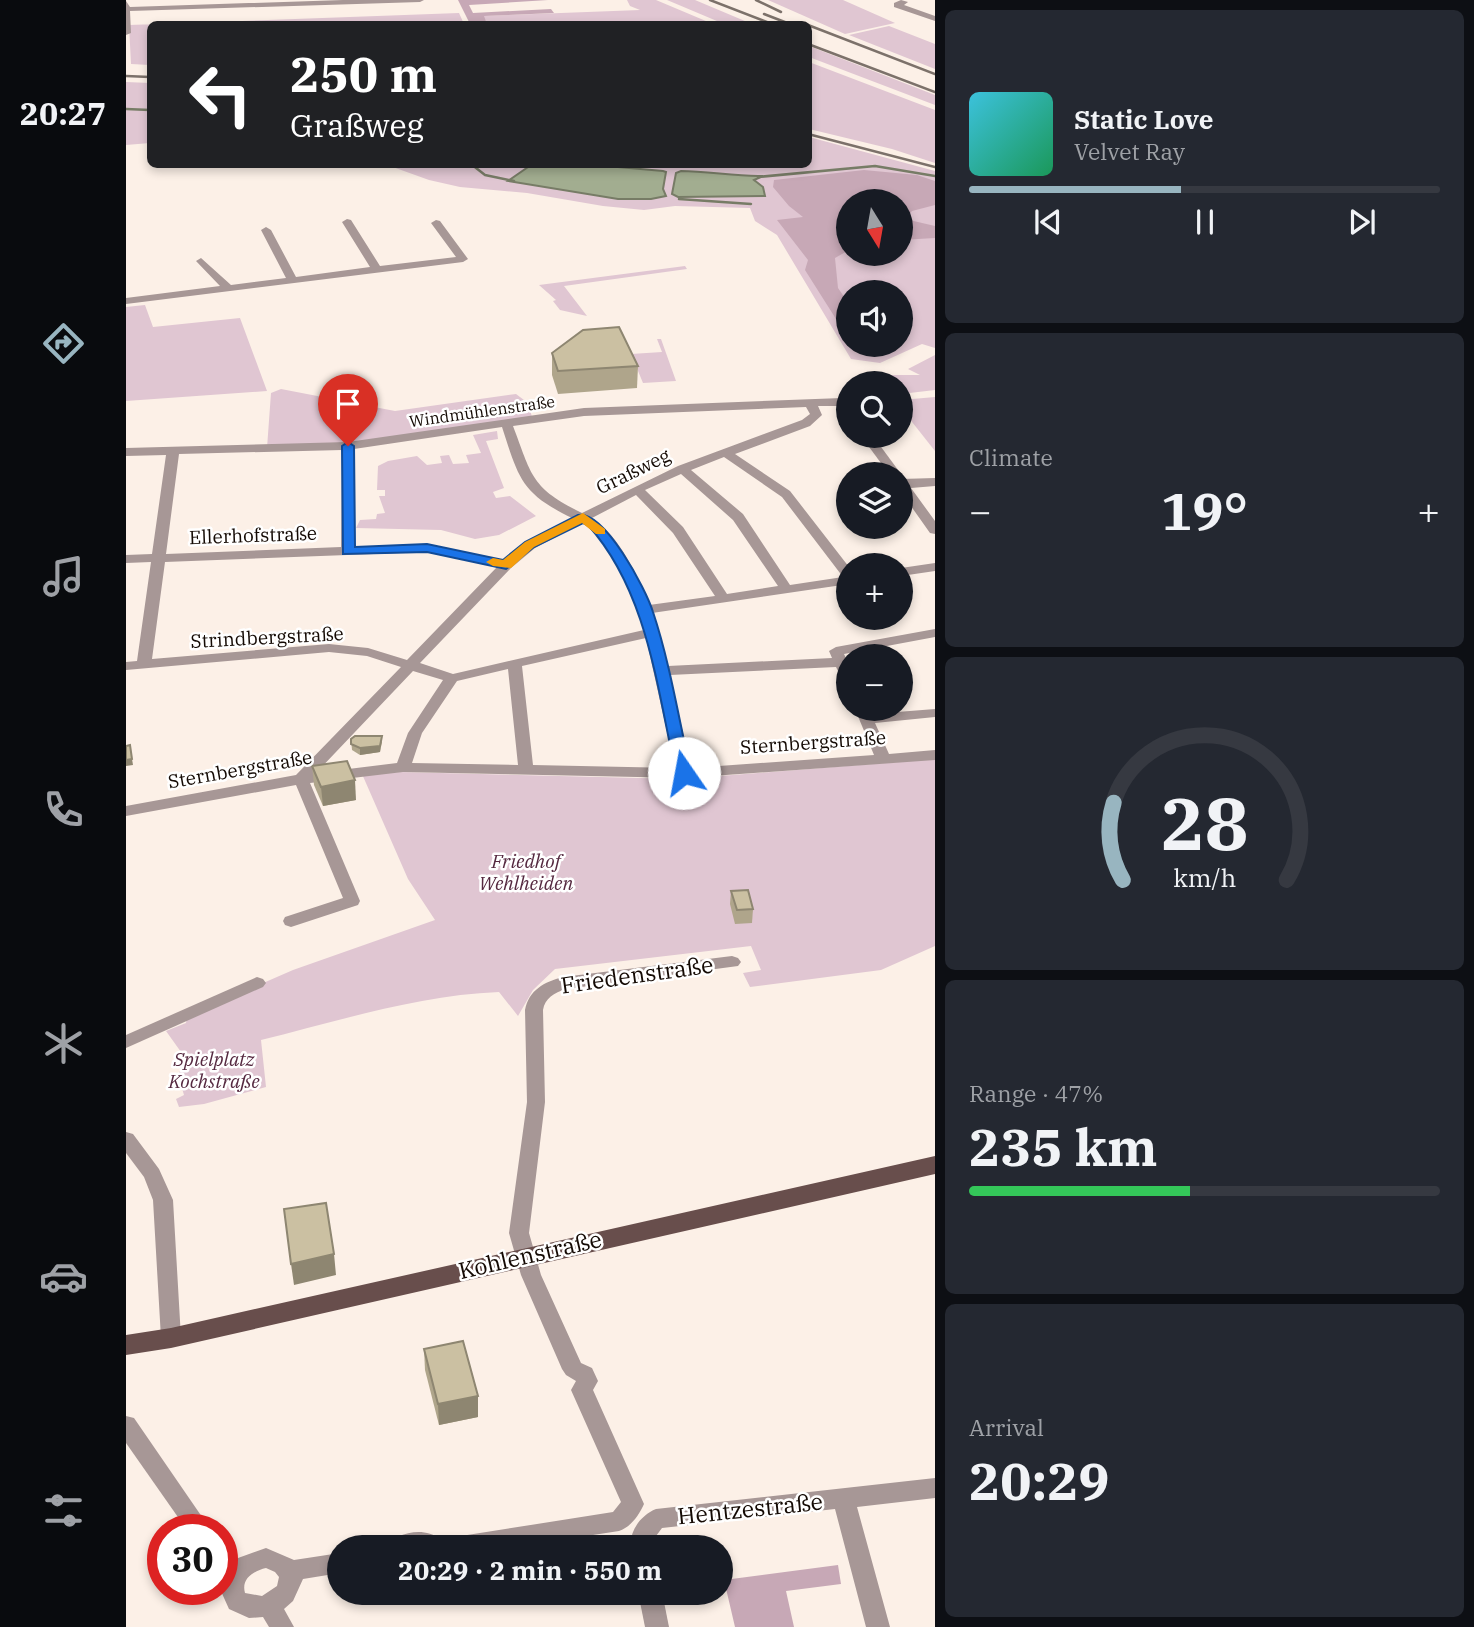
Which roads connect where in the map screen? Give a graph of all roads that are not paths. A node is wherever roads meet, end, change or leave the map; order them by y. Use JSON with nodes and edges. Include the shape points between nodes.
{"nodes":[{"id":1,"x":420,"y":0,"type":"edge"},
{"id":2,"x":354,"y":1,"type":"edge"},
{"id":3,"x":902,"y":1,"type":"edge"},
{"id":4,"x":126,"y":3,"type":"edge"},
{"id":5,"x":232,"y":3,"type":"edge"},
{"id":6,"x":126,"y":9,"type":"edge"},
{"id":7,"x":928,"y":12,"type":"edge"},
{"id":8,"x":935,"y":19,"type":"edge"},
{"id":9,"x":127,"y":33,"type":"edge"},
{"id":10,"x":347,"y":222,"type":"dead end"},
{"id":11,"x":436,"y":223,"type":"dead end"},
{"id":12,"x":266,"y":230,"type":"dead end"},
{"id":13,"x":201,"y":261,"type":"dead end"},
{"id":14,"x":377,"y":270,"type":"junction"},
{"id":15,"x":293,"y":281,"type":"junction"},
{"id":16,"x":229,"y":289,"type":"junction"},
{"id":17,"x":126,"y":301,"type":"edge"},
{"id":18,"x":811,"y":405,"type":"junction"},
{"id":19,"x":836,"y":406,"type":"edge"},
{"id":20,"x":506,"y":423,"type":"junction"},
{"id":21,"x":348,"y":446,"type":"junction"},
{"id":22,"x":173,"y":451,"type":"junction"},
{"id":23,"x":126,"y":452,"type":"edge"},
{"id":24,"x":726,"y":453,"type":"junction"},
{"id":25,"x":682,"y":469,"type":"junction"},
{"id":26,"x":913,"y":481,"type":"edge"},
{"id":27,"x":935,"y":482,"type":"edge"},
{"id":28,"x":637,"y":489,"type":"junction"},
{"id":29,"x":913,"y":499,"type":"edge"},
{"id":30,"x":583,"y":517,"type":"junction"},
{"id":31,"x":935,"y":530,"type":"edge"},
{"id":32,"x":348,"y":551,"type":"junction"},
{"id":33,"x":160,"y":557,"type":"junction"},
{"id":34,"x":126,"y":559,"type":"edge"},
{"id":35,"x":836,"y":560,"type":"edge"},
{"id":36,"x":506,"y":565,"type":"junction"},
{"id":37,"x":935,"y":568,"type":"edge"},
{"id":38,"x":913,"y":571,"type":"edge"},
{"id":39,"x":836,"y":581,"type":"edge"},
{"id":40,"x":787,"y":590,"type":"junction"},
{"id":41,"x":724,"y":599,"type":"junction"},
{"id":42,"x":646,"y":610,"type":"junction"},
{"id":43,"x":652,"y":632,"type":"junction"},
{"id":44,"x":935,"y":633,"type":"edge"},
{"id":45,"x":874,"y":644,"type":"edge"},
{"id":46,"x":836,"y":662,"type":"edge"},
{"id":47,"x":145,"y":664,"type":"junction"},
{"id":48,"x":515,"y":665,"type":"junction"},
{"id":49,"x":126,"y":666,"type":"edge"},
{"id":50,"x":408,"y":666,"type":"junction"},
{"id":51,"x":662,"y":671,"type":"junction"},
{"id":52,"x":452,"y":678,"type":"junction"},
{"id":53,"x":913,"y":713,"type":"edge"},
{"id":54,"x":935,"y":713,"type":"edge"},
{"id":55,"x":867,"y":721,"type":"edge"},
{"id":56,"x":935,"y":755,"type":"edge"},
{"id":57,"x":883,"y":758,"type":"junction"},
{"id":58,"x":403,"y":767,"type":"junction"},
{"id":59,"x":526,"y":769,"type":"junction"},
{"id":60,"x":684,"y":773,"type":"junction"},
{"id":61,"x":301,"y":779,"type":"junction"},
{"id":62,"x":126,"y":811,"type":"edge"},
{"id":63,"x":291,"y":921,"type":"dead end"},
{"id":64,"x":732,"y":962,"type":"dead end"},
{"id":65,"x":257,"y":983,"type":"dead end"},
{"id":66,"x":126,"y":1042,"type":"edge"},
{"id":67,"x":126,"y":1139,"type":"edge"},
{"id":68,"x":935,"y":1165,"type":"edge"},
{"id":69,"x":526,"y":1256,"type":"junction"},
{"id":70,"x":172,"y":1338,"type":"junction"},
{"id":71,"x":126,"y":1345,"type":"edge"},
{"id":72,"x":126,"y":1425,"type":"edge"},
{"id":73,"x":935,"y":1488,"type":"edge"},
{"id":74,"x":843,"y":1499,"type":"junction"},
{"id":75,"x":190,"y":1514,"type":"edge"},
{"id":76,"x":526,"y":1535,"type":"edge"},
{"id":77,"x":643,"y":1535,"type":"edge"},
{"id":78,"x":238,"y":1563,"type":"edge"},
{"id":79,"x":327,"y":1565,"type":"edge"},
{"id":80,"x":289,"y":1571,"type":"junction"},
{"id":81,"x":238,"y":1602,"type":"edge"},
{"id":82,"x":653,"y":1605,"type":"edge"},
{"id":83,"x":276,"y":1618,"type":"edge"},
{"id":84,"x":657,"y":1627,"type":"edge"},
{"id":85,"x":878,"y":1627,"type":"edge"}],
"edges":[{"from":1,"to":2,"type":"street"},
{"from":2,"to":5,"type":"street"},
{"from":3,"to":7,"type":"street","via":[[897,5]]},
{"from":4,"to":6,"type":"street"},
{"from":5,"to":6,"type":"street"},
{"from":6,"to":9,"type":"street"},
{"from":7,"to":8,"type":"street"},
{"from":10,"to":14,"type":"street"},
{"from":11,"to":14,"type":"street","via":[[463,259]]},
{"from":12,"to":15,"type":"street"},
{"from":13,"to":16,"type":"street"},
{"from":14,"to":15,"type":"street"},
{"from":15,"to":16,"type":"street"},
{"from":16,"to":17,"type":"street"},
{"from":18,"to":19,"type":"street","name":"Windmühlenstraße"},
{"from":18,"to":20,"type":"street","name":"Windmühlenstraße","via":[[584,412]]},
{"from":18,"to":24,"type":"street","name":"Graßweg","via":[[816,415],[806,423]]},
{"from":20,"to":21,"type":"street","name":"Windmühlenstraße"},
{"from":20,"to":30,"type":"street","via":[[533,488]]},
{"from":21,"to":22,"type":"street","name":"Windmühlenstraße"},
{"from":21,"to":32,"type":"street"},
{"from":22,"to":23,"type":"street","name":"Windmühlenstraße"},
{"from":22,"to":33,"type":"street"},
{"from":24,"to":25,"type":"street","name":"Graßweg"},
{"from":24,"to":35,"type":"street","via":[[792,500]]},
{"from":25,"to":28,"type":"street","name":"Graßweg"},
{"from":25,"to":40,"type":"street","via":[[738,517]]},
{"from":26,"to":27,"type":"street"},
{"from":28,"to":30,"type":"street","name":"Graßweg"},
{"from":28,"to":41,"type":"street","via":[[678,530]]},
{"from":29,"to":31,"type":"street"},
{"from":30,"to":36,"type":"street","name":"Graßweg","via":[[530,545]]},
{"from":30,"to":42,"type":"street","via":[[604,536]]},
{"from":32,"to":33,"type":"street","name":"Ellerhofstraße"},
{"from":32,"to":36,"type":"street","name":"Ellerhofstraße","via":[[427,548]]},
{"from":33,"to":34,"type":"street","name":"Ellerhofstraße"},
{"from":33,"to":47,"type":"street"},
{"from":36,"to":50,"type":"street","name":"Graßweg"},
{"from":37,"to":38,"type":"street"},
{"from":39,"to":40,"type":"street"},
{"from":40,"to":41,"type":"street"},
{"from":41,"to":42,"type":"street"},
{"from":42,"to":43,"type":"street"},
{"from":43,"to":48,"type":"street","name":"Strindbergstraße"},
{"from":43,"to":51,"type":"street"},
{"from":44,"to":45,"type":"street"},
{"from":46,"to":51,"type":"street"},
{"from":47,"to":49,"type":"street","name":"Strindbergstraße"},
{"from":47,"to":50,"type":"street","name":"Strindbergstraße","via":[[329,648],[368,652]]},
{"from":48,"to":52,"type":"street","name":"Strindbergstraße"},
{"from":48,"to":59,"type":"street"},
{"from":50,"to":52,"type":"street","name":"Strindbergstraße"},
{"from":50,"to":61,"type":"street","name":"Graßweg"},
{"from":51,"to":60,"type":"street"},
{"from":52,"to":58,"type":"street","via":[[415,733]]},
{"from":53,"to":54,"type":"street"},
{"from":55,"to":57,"type":"street"},
{"from":56,"to":57,"type":"street","name":"Sternbergstraße"},
{"from":57,"to":60,"type":"street","name":"Sternbergstraße"},
{"from":58,"to":59,"type":"street","name":"Sternbergstraße"},
{"from":58,"to":61,"type":"street","name":"Sternbergstraße"},
{"from":59,"to":60,"type":"street","name":"Sternbergstraße"},
{"from":61,"to":62,"type":"street","name":"Sternbergstraße"},
{"from":61,"to":63,"type":"street","via":[[352,901]]},
{"from":64,"to":69,"type":"street","name":"Friedenstraße","via":[[563,984],[536,1000],[536,1102],[519,1233]]},
{"from":65,"to":66,"type":"street"},
{"from":67,"to":70,"type":"street","via":[[152,1174],[163,1200]]},
{"from":68,"to":69,"type":"main road","name":"Kohlenstraße"},
{"from":69,"to":70,"type":"main road","name":"Kohlenstraße"},
{"from":69,"to":76,"type":"street","name":"Friedenstraße","via":[[573,1369],[584,1374],[587,1381],[582,1391],[633,1504],[619,1521]]},
{"from":70,"to":71,"type":"main road","name":"Kohlenstraße"},
{"from":72,"to":75,"type":"street"},
{"from":73,"to":74,"type":"street","name":"Hentzestraße"},
{"from":74,"to":77,"type":"street","name":"Hentzestraße","via":[[656,1518]]},
{"from":74,"to":85,"type":"street","name":"Hentzestraße"},
{"from":78,"to":80,"type":"street","via":[[266,1558]]},
{"from":79,"to":80,"type":"street"},
{"from":80,"to":83,"type":"street","via":[[292,1587]]},
{"from":81,"to":83,"type":"street"},
{"from":82,"to":84,"type":"street"}]}
